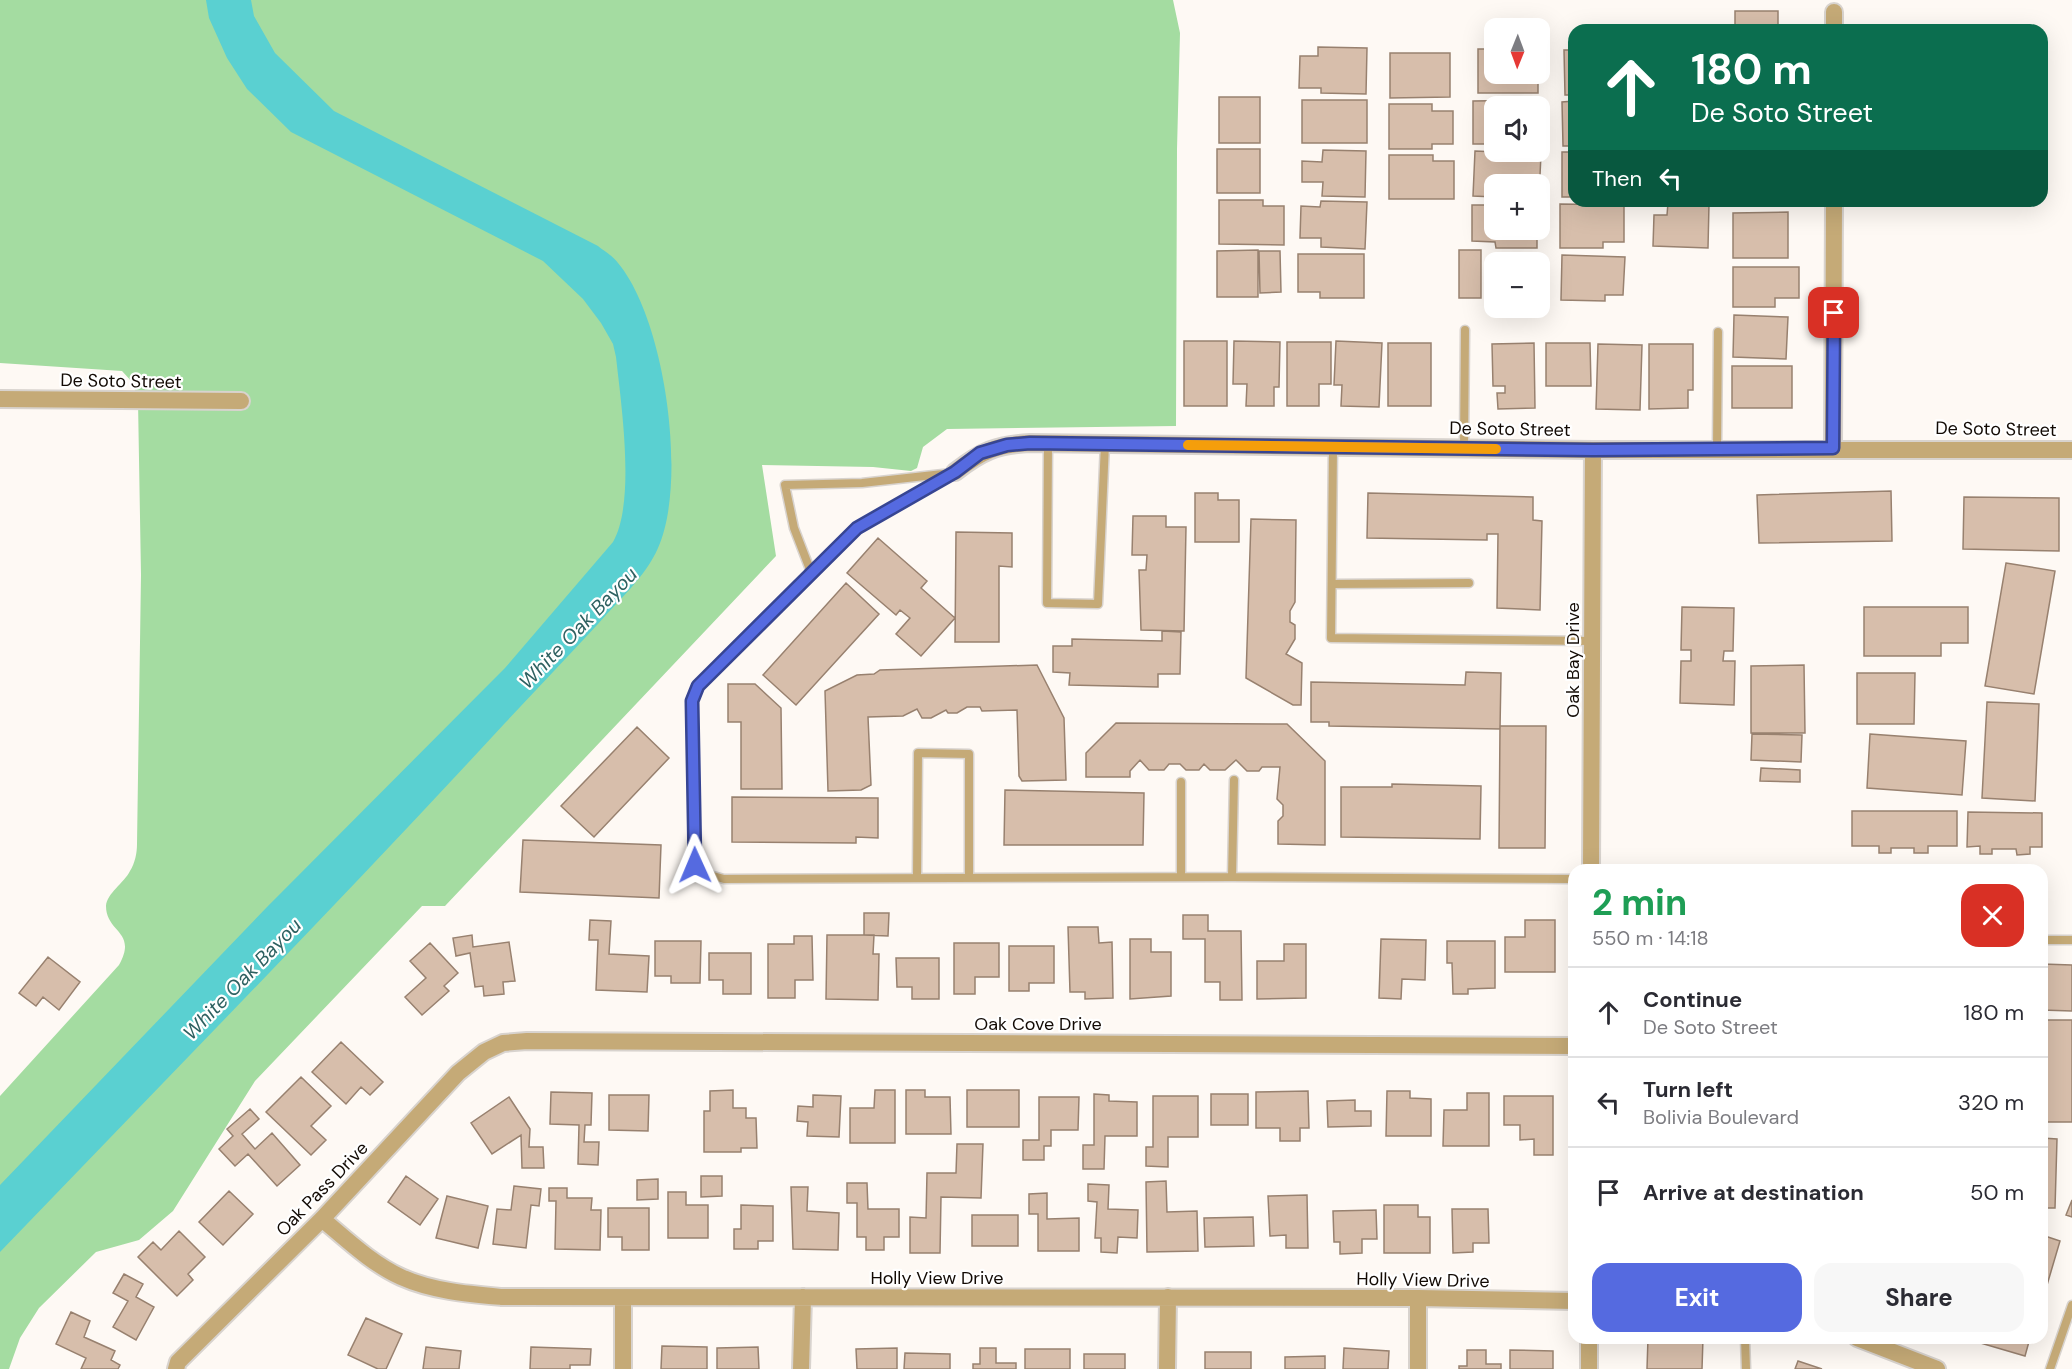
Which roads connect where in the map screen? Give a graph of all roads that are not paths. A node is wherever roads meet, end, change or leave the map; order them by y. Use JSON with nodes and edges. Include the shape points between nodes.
{"nodes":[{"id":1,"x":1834,"y":12,"type":"dead end"},
{"id":2,"x":1834,"y":24,"type":"edge"},
{"id":3,"x":1834,"y":207,"type":"edge"},
{"id":4,"x":1465,"y":330,"type":"dead end"},
{"id":5,"x":1718,"y":332,"type":"dead end"},
{"id":6,"x":0,"y":399,"type":"edge"},
{"id":7,"x":241,"y":401,"type":"dead end"},
{"id":8,"x":1048,"y":443,"type":"junction"},
{"id":9,"x":1104,"y":444,"type":"junction"},
{"id":10,"x":1333,"y":447,"type":"junction"},
{"id":11,"x":1464,"y":448,"type":"junction"},
{"id":12,"x":1833,"y":448,"type":"junction"},
{"id":13,"x":1717,"y":449,"type":"junction"},
{"id":14,"x":1593,"y":450,"type":"junction"},
{"id":15,"x":2072,"y":450,"type":"edge"},
{"id":16,"x":955,"y":472,"type":"junction"},
{"id":17,"x":811,"y":572,"type":"junction"},
{"id":18,"x":1332,"y":584,"type":"junction"},
{"id":19,"x":1469,"y":584,"type":"dead end"},
{"id":20,"x":1592,"y":641,"type":"junction"},
{"id":21,"x":1234,"y":780,"type":"dead end"},
{"id":22,"x":1181,"y":782,"type":"dead end"},
{"id":23,"x":1591,"y":864,"type":"edge"},
{"id":24,"x":969,"y":877,"type":"junction"},
{"id":25,"x":1181,"y":877,"type":"junction"},
{"id":26,"x":1232,"y":877,"type":"junction"},
{"id":27,"x":917,"y":878,"type":"junction"},
{"id":28,"x":1568,"y":879,"type":"edge"},
{"id":29,"x":2048,"y":940,"type":"edge"},
{"id":30,"x":2072,"y":940,"type":"edge"},
{"id":31,"x":503,"y":1043,"type":"joint"},
{"id":32,"x":1568,"y":1046,"type":"edge"},
{"id":33,"x":322,"y":1220,"type":"junction"},
{"id":34,"x":803,"y":1297,"type":"junction"},
{"id":35,"x":1168,"y":1298,"type":"junction"},
{"id":36,"x":1418,"y":1298,"type":"junction"},
{"id":37,"x":623,"y":1299,"type":"junction"},
{"id":38,"x":1568,"y":1301,"type":"edge"},
{"id":39,"x":2072,"y":1305,"type":"edge"},
{"id":40,"x":1589,"y":1344,"type":"edge"},
{"id":41,"x":1745,"y":1344,"type":"edge"},
{"id":42,"x":1872,"y":1344,"type":"edge"},
{"id":43,"x":176,"y":1369,"type":"edge"},
{"id":44,"x":623,"y":1369,"type":"edge"},
{"id":45,"x":801,"y":1369,"type":"edge"},
{"id":46,"x":1167,"y":1369,"type":"edge"},
{"id":47,"x":1418,"y":1369,"type":"edge"},
{"id":48,"x":1589,"y":1369,"type":"edge"},
{"id":49,"x":1746,"y":1369,"type":"edge"},
{"id":50,"x":1937,"y":1369,"type":"edge"},
{"id":51,"x":2050,"y":1369,"type":"edge"}],
"edges":[{"from":1,"to":2,"type":"street"},
{"from":3,"to":12,"type":"street"},
{"from":4,"to":11,"type":"lane"},
{"from":5,"to":13,"type":"lane"},
{"from":6,"to":7,"type":"street","name":"De Soto Street"},
{"from":8,"to":9,"type":"street","name":"De Soto Street"},
{"from":8,"to":9,"type":"lane","via":[[1047,603],[1098,604]]},
{"from":8,"to":16,"type":"street","name":"De Soto Street","via":[[1007,445],[980,453]]},
{"from":9,"to":10,"type":"street","name":"De Soto Street"},
{"from":10,"to":11,"type":"street","name":"De Soto Street"},
{"from":10,"to":18,"type":"lane"},
{"from":11,"to":14,"type":"street","name":"De Soto Street"},
{"from":12,"to":13,"type":"street","name":"De Soto Street"},
{"from":12,"to":15,"type":"street","name":"De Soto Street"},
{"from":13,"to":14,"type":"street","name":"De Soto Street"},
{"from":14,"to":20,"type":"street","name":"Oak Bay Drive"},
{"from":16,"to":17,"type":"lane","via":[[857,528]]},
{"from":16,"to":17,"type":"lane","via":[[862,483],[785,485],[794,528]]},
{"from":17,"to":27,"type":"lane","via":[[698,686],[692,701],[695,865],[724,879]]},
{"from":18,"to":19,"type":"lane"},
{"from":18,"to":20,"type":"lane","via":[[1331,638]]},
{"from":20,"to":23,"type":"street","name":"Oak Bay Drive"},
{"from":21,"to":26,"type":"lane"},
{"from":22,"to":25,"type":"lane"},
{"from":24,"to":25,"type":"lane"},
{"from":24,"to":27,"type":"lane"},
{"from":24,"to":27,"type":"lane","via":[[969,754],[918,753]]},
{"from":25,"to":26,"type":"lane"},
{"from":26,"to":28,"type":"lane"},
{"from":29,"to":30,"type":"lane"},
{"from":31,"to":32,"type":"street","name":"Oak Cove Drive"},
{"from":31,"to":33,"type":"street","name":"Oak Pass Drive","via":[[484,1052],[458,1073]]},
{"from":33,"to":37,"type":"street","name":"Holly View Drive","via":[[380,1265],[400,1277],[431,1287],[502,1297]]},
{"from":33,"to":43,"type":"street","name":"Oak Pass Drive","via":[[178,1362]]},
{"from":34,"to":35,"type":"street","name":"Holly View Drive"},
{"from":34,"to":37,"type":"street","name":"Holly View Drive"},
{"from":34,"to":45,"type":"street"},
{"from":35,"to":36,"type":"street","name":"Holly View Drive"},
{"from":35,"to":46,"type":"street"},
{"from":36,"to":38,"type":"street","name":"Holly View Drive"},
{"from":36,"to":47,"type":"street"},
{"from":37,"to":44,"type":"street"},
{"from":39,"to":51,"type":"lane"},
{"from":40,"to":48,"type":"street"},
{"from":41,"to":49,"type":"lane"},
{"from":42,"to":50,"type":"street"}]}
